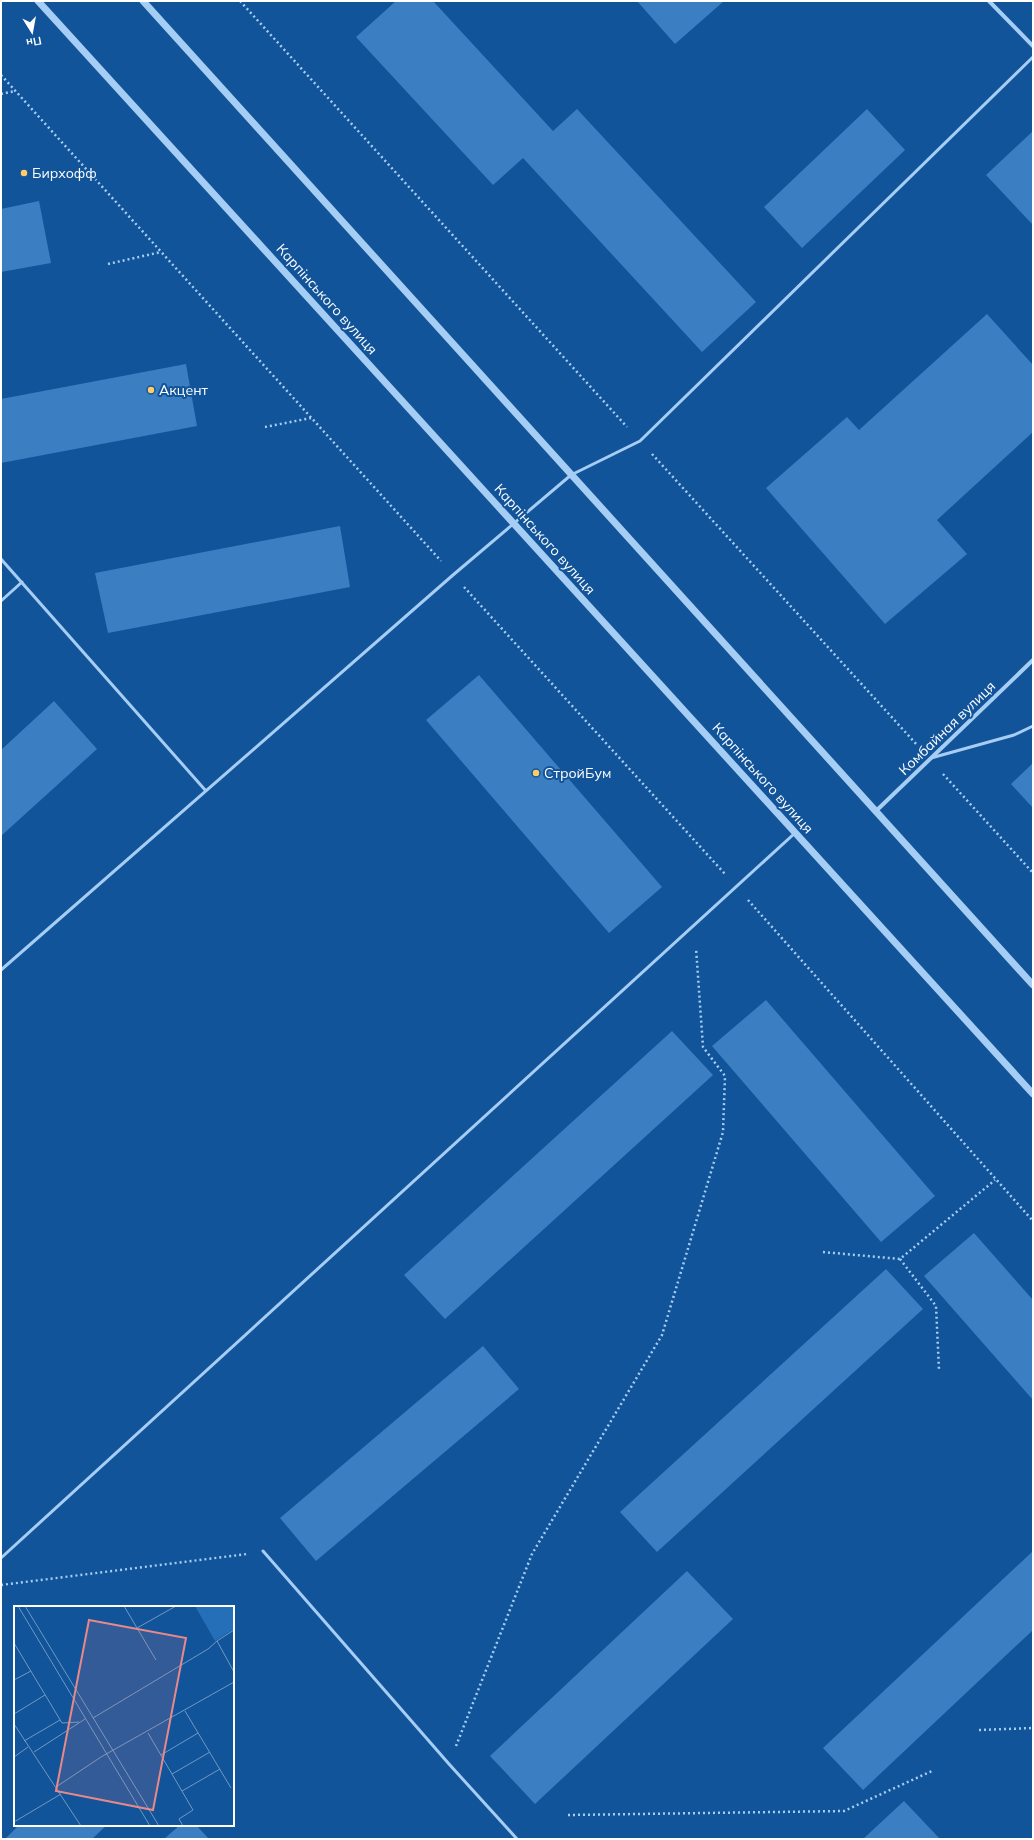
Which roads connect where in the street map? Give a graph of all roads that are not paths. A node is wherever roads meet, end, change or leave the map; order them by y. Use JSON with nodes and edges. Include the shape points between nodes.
{"nodes":[{"id":1,"x":38,"y":1,"type":"edge"},
{"id":2,"x":144,"y":1,"type":"edge"},
{"id":3,"x":989,"y":1,"type":"edge"},
{"id":4,"x":1033,"y":46,"type":"edge"},
{"id":5,"x":1033,"y":57,"type":"edge"},
{"id":6,"x":571,"y":475,"type":"junction"},
{"id":7,"x":514,"y":523,"type":"junction"},
{"id":8,"x":1,"y":559,"type":"edge"},
{"id":9,"x":22,"y":582,"type":"junction"},
{"id":10,"x":1,"y":601,"type":"edge"},
{"id":11,"x":1033,"y":660,"type":"edge"},
{"id":12,"x":1033,"y":726,"type":"edge"},
{"id":13,"x":930,"y":758,"type":"junction"},
{"id":14,"x":206,"y":791,"type":"junction"},
{"id":15,"x":876,"y":811,"type":"junction"},
{"id":16,"x":795,"y":833,"type":"junction"},
{"id":17,"x":1,"y":970,"type":"edge"},
{"id":18,"x":1033,"y":985,"type":"edge"},
{"id":19,"x":1033,"y":1094,"type":"edge"},
{"id":20,"x":264,"y":1551,"type":"road end"},
{"id":21,"x":1,"y":1558,"type":"edge"},
{"id":22,"x":517,"y":1839,"type":"edge"}],
"edges":[{"from":1,"to":7,"type":"street","name":"Карпінського вулиця"},
{"from":2,"to":6,"type":"street"},
{"from":3,"to":4,"type":"street"},
{"from":5,"to":6,"type":"lane","via":[[640,441]]},
{"from":6,"to":7,"type":"lane"},
{"from":6,"to":15,"type":"street"},
{"from":7,"to":14,"type":"lane"},
{"from":7,"to":16,"type":"street","name":"Карпінського вулиця"},
{"from":8,"to":9,"type":"lane"},
{"from":9,"to":10,"type":"lane"},
{"from":9,"to":14,"type":"lane"},
{"from":11,"to":13,"type":"street","name":"Комбайная вулиця"},
{"from":12,"to":13,"type":"lane","via":[[1014,735]]},
{"from":13,"to":15,"type":"street","name":"Комбайная вулиця"},
{"from":14,"to":17,"type":"lane"},
{"from":15,"to":18,"type":"street"},
{"from":16,"to":19,"type":"street","name":"Карпінського вулиця"},
{"from":16,"to":21,"type":"lane"},
{"from":20,"to":22,"type":"lane"}]}
